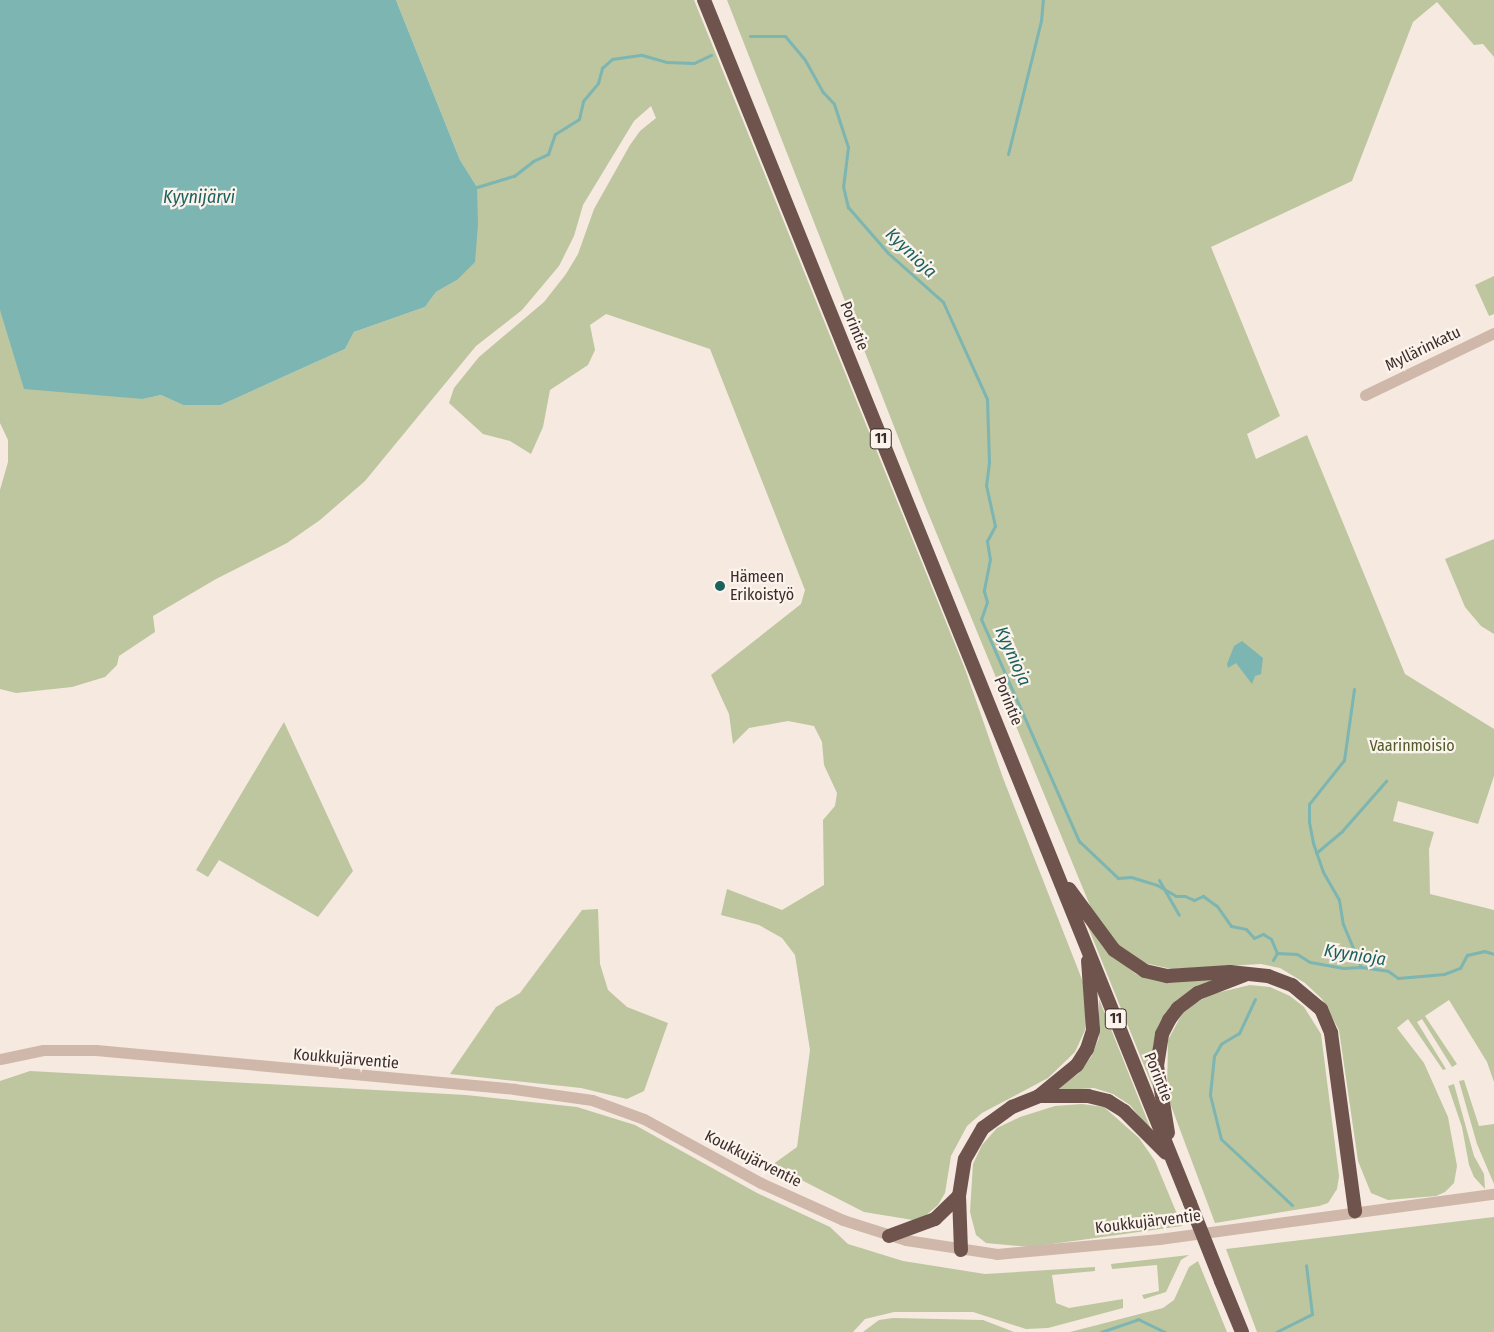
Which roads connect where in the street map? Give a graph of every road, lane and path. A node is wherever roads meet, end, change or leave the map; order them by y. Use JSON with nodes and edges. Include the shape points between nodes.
{"nodes":[{"id":1,"x":704,"y":0,"type":"edge"},
{"id":2,"x":1494,"y":333,"type":"edge"},
{"id":3,"x":1365,"y":395,"type":"dead end"},
{"id":4,"x":1059,"y":878,"type":"junction"},
{"id":5,"x":1086,"y":945,"type":"junction"},
{"id":6,"x":1245,"y":976,"type":"junction"},
{"id":7,"x":0,"y":1059,"type":"edge"},
{"id":8,"x":1039,"y":1096,"type":"junction"},
{"id":9,"x":1173,"y":1161,"type":"junction"},
{"id":10,"x":1494,"y":1194,"type":"edge"},
{"id":11,"x":959,"y":1196,"type":"junction"},
{"id":12,"x":1355,"y":1211,"type":"junction"},
{"id":13,"x":889,"y":1236,"type":"junction"},
{"id":14,"x":961,"y":1250,"type":"junction"},
{"id":15,"x":1242,"y":1332,"type":"edge"}],
"edges":[{"from":1,"to":4,"type":"highway","name":"Porintie","number":"11"},
{"from":2,"to":3,"type":"street","name":"Myllärinkatu"},
{"from":4,"to":5,"type":"highway","name":"Porintie","number":"11"},
{"from":4,"to":6,"type":"highway","via":[[1114,950],[1134,965],[1167,976],[1230,972]]},
{"from":5,"to":8,"type":"highway","via":[[1093,1030],[1077,1065]]},
{"from":5,"to":9,"type":"highway","name":"Porintie","number":"11"},
{"from":6,"to":9,"type":"highway","via":[[1188,1000],[1168,1020],[1162,1034],[1157,1066]]},
{"from":6,"to":12,"type":"highway","via":[[1268,976],[1292,985],[1317,1005],[1327,1022],[1336,1064]]},
{"from":7,"to":13,"type":"street","name":"Koukkujärventie","via":[[42,1050],[96,1050],[523,1090],[592,1100],[644,1119],[811,1206]]},
{"from":8,"to":9,"type":"highway","via":[[1088,1096],[1108,1101],[1124,1111]]},
{"from":8,"to":11,"type":"highway","via":[[1001,1113],[977,1134],[965,1159]]},
{"from":9,"to":15,"type":"highway","name":"Porintie","number":"11","bridge":true},
{"from":10,"to":12,"type":"street","name":"Koukkujärventie"},
{"from":11,"to":13,"type":"highway","via":[[935,1219]]},
{"from":11,"to":14,"type":"highway"},
{"from":12,"to":14,"type":"street","name":"Koukkujärventie","via":[[1032,1253]]},
{"from":13,"to":14,"type":"street","name":"Koukkujärventie"}]}
